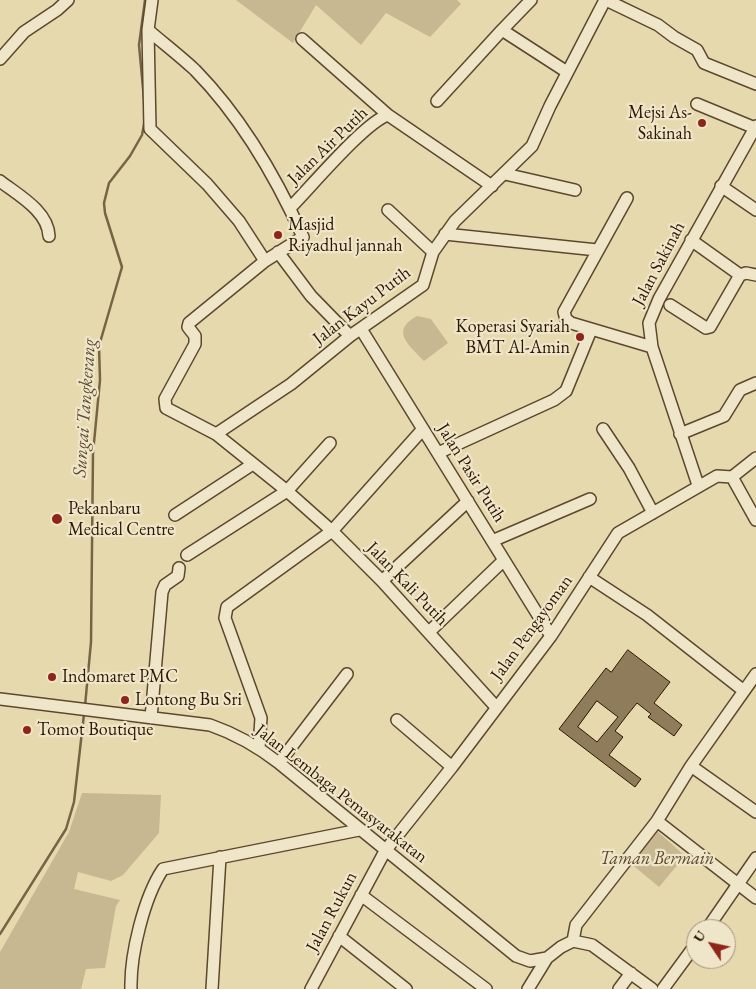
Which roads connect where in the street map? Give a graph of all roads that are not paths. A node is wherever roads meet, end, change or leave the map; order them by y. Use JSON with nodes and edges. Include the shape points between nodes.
{"nodes":[{"id":1,"x":68,"y":0,"type":"edge"},
{"id":2,"x":152,"y":0,"type":"edge"},
{"id":3,"x":531,"y":0,"type":"edge"},
{"id":4,"x":606,"y":0,"type":"edge"},
{"id":5,"x":148,"y":30,"type":"junction"},
{"id":6,"x":502,"y":30,"type":"junction"},
{"id":7,"x":302,"y":39,"type":"dead end"},
{"id":8,"x":0,"y":59,"type":"edge"},
{"id":9,"x":567,"y":72,"type":"junction"},
{"id":10,"x":756,"y":84,"type":"edge"},
{"id":11,"x":437,"y":101,"type":"dead end"},
{"id":12,"x":697,"y":104,"type":"dead end"},
{"id":13,"x":388,"y":115,"type":"junction"},
{"id":14,"x":756,"y":127,"type":"edge"},
{"id":15,"x":504,"y":174,"type":"junction"},
{"id":16,"x":0,"y":181,"type":"edge"},
{"id":17,"x":492,"y":186,"type":"junction"},
{"id":18,"x":721,"y":186,"type":"junction"},
{"id":19,"x":575,"y":190,"type":"dead end"},
{"id":20,"x":627,"y":198,"type":"dead end"},
{"id":21,"x":290,"y":208,"type":"junction"},
{"id":22,"x":388,"y":210,"type":"dead end"},
{"id":23,"x":756,"y":210,"type":"edge"},
{"id":24,"x":445,"y":234,"type":"junction"},
{"id":25,"x":49,"y":236,"type":"dead end"},
{"id":26,"x":691,"y":240,"type":"junction"},
{"id":27,"x":597,"y":250,"type":"junction"},
{"id":28,"x":278,"y":252,"type":"junction"},
{"id":29,"x":433,"y":252,"type":"junction"},
{"id":30,"x":265,"y":261,"type":"junction"},
{"id":31,"x":740,"y":275,"type":"junction"},
{"id":32,"x":756,"y":275,"type":"edge"},
{"id":33,"x":670,"y":305,"type":"dead end"},
{"id":34,"x":360,"y":329,"type":"junction"},
{"id":35,"x":591,"y":330,"type":"junction"},
{"id":36,"x":350,"y":336,"type":"junction"},
{"id":37,"x":652,"y":347,"type":"junction"},
{"id":38,"x":756,"y":383,"type":"edge"},
{"id":39,"x":423,"y":429,"type":"junction"},
{"id":40,"x":603,"y":429,"type":"dead end"},
{"id":41,"x":216,"y":434,"type":"junction"},
{"id":42,"x":680,"y":434,"type":"junction"},
{"id":43,"x":330,"y":443,"type":"dead end"},
{"id":44,"x":438,"y":453,"type":"junction"},
{"id":45,"x":756,"y":458,"type":"edge"},
{"id":46,"x":253,"y":464,"type":"junction"},
{"id":47,"x":732,"y":476,"type":"junction"},
{"id":48,"x":698,"y":485,"type":"junction"},
{"id":49,"x":286,"y":491,"type":"junction"},
{"id":50,"x":590,"y":499,"type":"dead end"},
{"id":51,"x":468,"y":501,"type":"junction"},
{"id":52,"x":653,"y":513,"type":"junction"},
{"id":53,"x":175,"y":515,"type":"dead end"},
{"id":54,"x":756,"y":520,"type":"edge"},
{"id":55,"x":332,"y":531,"type":"junction"},
{"id":56,"x":492,"y":541,"type":"junction"},
{"id":57,"x":187,"y":555,"type":"dead end"},
{"id":58,"x":503,"y":561,"type":"junction"},
{"id":59,"x":179,"y":568,"type":"dead end"},
{"id":60,"x":589,"y":577,"type":"junction"},
{"id":61,"x":382,"y":581,"type":"junction"},
{"id":62,"x":429,"y":632,"type":"junction"},
{"id":63,"x":551,"y":636,"type":"junction"},
{"id":64,"x":347,"y":674,"type":"dead end"},
{"id":65,"x":755,"y":678,"type":"edge"},
{"id":66,"x":744,"y":691,"type":"junction"},
{"id":67,"x":0,"y":700,"type":"edge"},
{"id":68,"x":496,"y":707,"type":"junction"},
{"id":69,"x":151,"y":718,"type":"junction"},
{"id":70,"x":397,"y":720,"type":"dead end"},
{"id":71,"x":259,"y":748,"type":"junction"},
{"id":72,"x":279,"y":763,"type":"junction"},
{"id":73,"x":691,"y":766,"type":"junction"},
{"id":74,"x":452,"y":767,"type":"junction"},
{"id":75,"x":756,"y":812,"type":"edge"},
{"id":76,"x":657,"y":821,"type":"junction"},
{"id":77,"x":359,"y":830,"type":"junction"},
{"id":78,"x":385,"y":851,"type":"junction"},
{"id":79,"x":220,"y":857,"type":"junction"},
{"id":80,"x":756,"y":858,"type":"edge"},
{"id":81,"x":739,"y":886,"type":"junction"},
{"id":82,"x":361,"y":895,"type":"junction"},
{"id":83,"x":756,"y":898,"type":"edge"},
{"id":84,"x":714,"y":919,"type":"edge"},
{"id":85,"x":338,"y":936,"type":"junction"},
{"id":86,"x":574,"y":941,"type":"junction"},
{"id":87,"x":686,"y":957,"type":"edge"},
{"id":88,"x":546,"y":958,"type":"junction"},
{"id":89,"x":631,"y":973,"type":"junction"},
{"id":90,"x":131,"y":989,"type":"edge"},
{"id":91,"x":212,"y":989,"type":"edge"},
{"id":92,"x":311,"y":989,"type":"edge"},
{"id":93,"x":406,"y":989,"type":"edge"},
{"id":94,"x":486,"y":989,"type":"edge"},
{"id":95,"x":528,"y":989,"type":"edge"},
{"id":96,"x":619,"y":989,"type":"edge"},
{"id":97,"x":652,"y":989,"type":"edge"},
{"id":98,"x":662,"y":989,"type":"edge"}],
"edges":[{"from":1,"to":8,"type":"street","via":[[24,32]]},
{"from":2,"to":5,"type":"street"},
{"from":3,"to":6,"type":"street"},
{"from":4,"to":9,"type":"street","name":"Jalan Kayu Putih"},
{"from":4,"to":10,"type":"street","via":[[658,25],[697,50],[704,63]]},
{"from":5,"to":21,"type":"street","via":[[194,70],[224,103],[260,151]]},
{"from":5,"to":30,"type":"street","via":[[150,129],[207,184],[239,221]]},
{"from":6,"to":9,"type":"street"},
{"from":6,"to":11,"type":"street"},
{"from":7,"to":13,"type":"street"},
{"from":9,"to":15,"type":"street","name":"Jalan Kayu Putih","via":[[532,146]]},
{"from":12,"to":14,"type":"street"},
{"from":13,"to":17,"type":"street","name":"Jalan Air Putih"},
{"from":13,"to":21,"type":"street","name":"Jalan Air Putih","via":[[348,146]]},
{"from":14,"to":18,"type":"street","name":"Jalan Sakinah"},
{"from":15,"to":17,"type":"street","name":"Jalan Kayu Putih"},
{"from":15,"to":19,"type":"street"},
{"from":16,"to":25,"type":"street","via":[[37,210],[48,225]]},
{"from":17,"to":24,"type":"street","name":"Jalan Kayu Putih"},
{"from":18,"to":23,"type":"street"},
{"from":18,"to":26,"type":"street","name":"Jalan Sakinah"},
{"from":20,"to":27,"type":"street"},
{"from":21,"to":28,"type":"street","via":[[303,237]]},
{"from":22,"to":29,"type":"street"},
{"from":24,"to":27,"type":"street"},
{"from":24,"to":29,"type":"street","name":"Jalan Kayu Putih"},
{"from":26,"to":31,"type":"street"},
{"from":26,"to":37,"type":"street","name":"Jalan Sakinah","via":[[649,323]]},
{"from":27,"to":35,"type":"street","via":[[564,312],[571,323]]},
{"from":28,"to":30,"type":"street"},
{"from":28,"to":36,"type":"street","via":[[311,296]]},
{"from":29,"to":34,"type":"street","name":"Jalan Kayu Putih","via":[[422,285]]},
{"from":30,"to":41,"type":"street","via":[[189,323],[195,344],[165,399],[169,411]]},
{"from":31,"to":32,"type":"street"},
{"from":31,"to":33,"type":"street","via":[[710,327],[706,328]]},
{"from":34,"to":36,"type":"street","name":"Jalan Kayu Putih"},
{"from":34,"to":39,"type":"street","name":"Jalan Pasir Putih"},
{"from":35,"to":37,"type":"street"},
{"from":35,"to":44,"type":"street","via":[[566,391],[554,400]]},
{"from":36,"to":41,"type":"street","name":"Jalan Kayu Putih","via":[[291,384]]},
{"from":37,"to":42,"type":"street","name":"Jalan Sakinah"},
{"from":38,"to":42,"type":"street","via":[[740,390],[724,416]]},
{"from":39,"to":44,"type":"street","name":"Jalan Pasir Putih"},
{"from":39,"to":55,"type":"street"},
{"from":40,"to":52,"type":"street"},
{"from":41,"to":46,"type":"street"},
{"from":42,"to":48,"type":"street","name":"Jalan Sakinah"},
{"from":43,"to":49,"type":"street"},
{"from":44,"to":51,"type":"street","name":"Jalan Pasir Putih"},
{"from":45,"to":47,"type":"street"},
{"from":46,"to":49,"type":"street"},
{"from":46,"to":53,"type":"street"},
{"from":47,"to":48,"type":"street","via":[[716,476]]},
{"from":47,"to":54,"type":"street"},
{"from":48,"to":52,"type":"street"},
{"from":49,"to":55,"type":"street","name":"Jalan Kali Putih"},
{"from":49,"to":57,"type":"street"},
{"from":50,"to":56,"type":"street"},
{"from":51,"to":56,"type":"street","name":"Jalan Pasir Putih"},
{"from":51,"to":61,"type":"street"},
{"from":52,"to":60,"type":"street","via":[[618,532]]},
{"from":55,"to":61,"type":"street","name":"Jalan Kali Putih"},
{"from":55,"to":71,"type":"street","via":[[227,607],[225,618],[261,718]]},
{"from":56,"to":58,"type":"street","name":"Jalan Pasir Putih"},
{"from":58,"to":62,"type":"street"},
{"from":58,"to":63,"type":"street","name":"Jalan Pasir Putih"},
{"from":59,"to":69,"type":"street","via":[[178,576],[165,585],[162,592]]},
{"from":60,"to":63,"type":"street","name":"Jalan Pengayoman"},
{"from":60,"to":66,"type":"street","name":"Jalan Pengayoman","via":[[647,615]]},
{"from":61,"to":62,"type":"street","name":"Jalan Kali Putih"},
{"from":62,"to":68,"type":"street","name":"Jalan Kali Putih"},
{"from":63,"to":68,"type":"street","name":"Jalan Pengayoman"},
{"from":64,"to":72,"type":"street"},
{"from":65,"to":66,"type":"street"},
{"from":66,"to":73,"type":"street"},
{"from":67,"to":69,"type":"street","name":"Jalan Lembaga Pemasyarakatan"},
{"from":68,"to":74,"type":"street","name":"Jalan Pengayoman"},
{"from":69,"to":71,"type":"street","name":"Jalan Lembaga Pemasyarakatan","via":[[210,725],[233,733]]},
{"from":70,"to":74,"type":"street"},
{"from":71,"to":72,"type":"street","name":"Jalan Lembaga Pemasyarakatan"},
{"from":72,"to":77,"type":"street","name":"Jalan Lembaga Pemasyarakatan"},
{"from":73,"to":75,"type":"street"},
{"from":73,"to":76,"type":"street"},
{"from":74,"to":78,"type":"street","name":"Jalan Pengayoman"},
{"from":76,"to":81,"type":"street"},
{"from":76,"to":86,"type":"street","via":[[576,925]]},
{"from":77,"to":78,"type":"street","name":"Jalan Lembaga Pemasyarakatan"},
{"from":77,"to":79,"type":"street"},
{"from":78,"to":82,"type":"street","name":"Jalan Rukun"},
{"from":78,"to":88,"type":"street","name":"Jalan Lembaga Pemasyarakatan","via":[[516,956],[530,961]]},
{"from":79,"to":90,"type":"street","via":[[168,867],[158,875],[135,950]]},
{"from":79,"to":91,"type":"street"},
{"from":80,"to":81,"type":"street"},
{"from":81,"to":83,"type":"street"},
{"from":81,"to":84,"type":"street"},
{"from":82,"to":85,"type":"street","name":"Jalan Rukun"},
{"from":82,"to":94,"type":"street"},
{"from":85,"to":92,"type":"street","name":"Jalan Rukun"},
{"from":85,"to":93,"type":"street"},
{"from":86,"to":88,"type":"street"},
{"from":86,"to":89,"type":"street","via":[[592,945]]},
{"from":87,"to":98,"type":"street"},
{"from":88,"to":95,"type":"street"},
{"from":89,"to":96,"type":"street"},
{"from":89,"to":97,"type":"street"}]}
